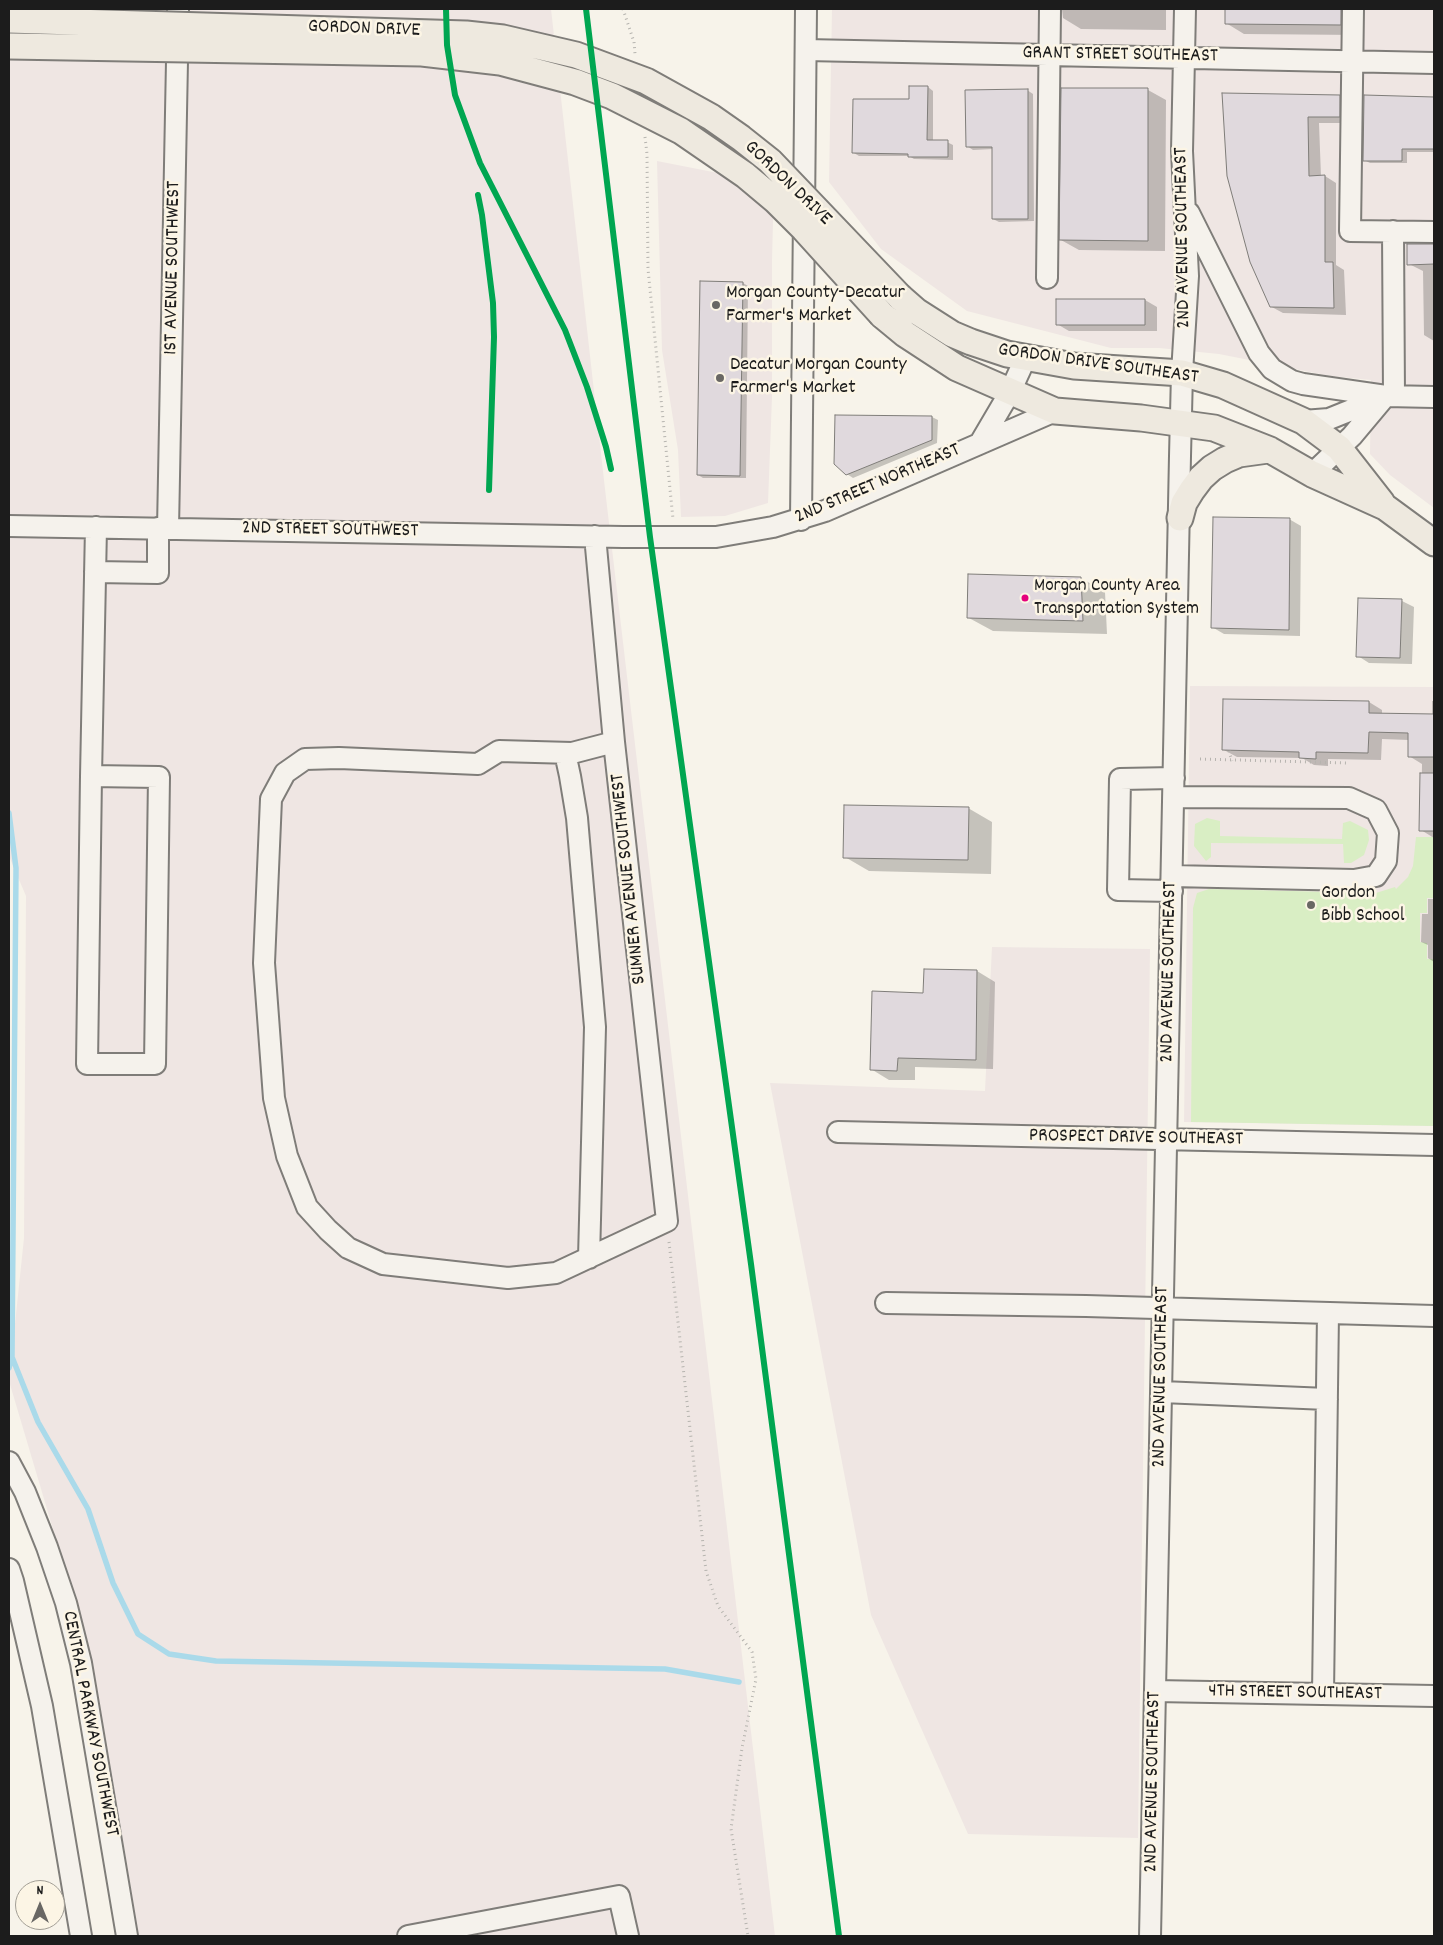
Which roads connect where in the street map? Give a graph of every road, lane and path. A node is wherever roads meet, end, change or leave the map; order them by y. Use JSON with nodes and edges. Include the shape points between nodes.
{"nodes":[{"id":1,"x":178,"y":9,"type":"edge"},
{"id":2,"x":623,"y":9,"type":"edge"},
{"id":3,"x":806,"y":9,"type":"edge"},
{"id":4,"x":1050,"y":9,"type":"edge"},
{"id":5,"x":1186,"y":9,"type":"edge"},
{"id":6,"x":1353,"y":9,"type":"edge"},
{"id":7,"x":9,"y":20,"type":"edge"},
{"id":8,"x":9,"y":46,"type":"edge"},
{"id":9,"x":806,"y":50,"type":"junction"},
{"id":10,"x":1049,"y":54,"type":"junction"},
{"id":11,"x":1184,"y":56,"type":"junction"},
{"id":12,"x":636,"y":61,"type":"dead end"},
{"id":13,"x":1352,"y":61,"type":"junction"},
{"id":14,"x":1434,"y":63,"type":"edge"},
{"id":15,"x":645,"y":135,"type":"dead end"},
{"id":16,"x":1186,"y":206,"type":"junction"},
{"id":17,"x":1393,"y":231,"type":"junction"},
{"id":18,"x":1434,"y":232,"type":"edge"},
{"id":19,"x":1047,"y":278,"type":"dead end"},
{"id":20,"x":900,"y":297,"type":"joint"},
{"id":21,"x":882,"y":315,"type":"joint"},
{"id":22,"x":1026,"y":357,"type":"junction"},
{"id":23,"x":1182,"y":373,"type":"junction"},
{"id":24,"x":1010,"y":392,"type":"junction"},
{"id":25,"x":1390,"y":396,"type":"junction"},
{"id":26,"x":1434,"y":397,"type":"edge"},
{"id":27,"x":1055,"y":411,"type":"junction"},
{"id":28,"x":1304,"y":421,"type":"junction"},
{"id":29,"x":1181,"y":422,"type":"junction"},
{"id":30,"x":980,"y":443,"type":"junction"},
{"id":31,"x":1339,"y":448,"type":"junction"},
{"id":32,"x":1270,"y":450,"type":"junction"},
{"id":33,"x":1312,"y":474,"type":"junction"},
{"id":34,"x":1385,"y":507,"type":"junction"},
{"id":35,"x":1180,"y":518,"type":"junction"},
{"id":36,"x":801,"y":520,"type":"junction"},
{"id":37,"x":9,"y":526,"type":"edge"},
{"id":38,"x":96,"y":527,"type":"junction"},
{"id":39,"x":163,"y":528,"type":"junction"},
{"id":40,"x":594,"y":536,"type":"junction"},
{"id":41,"x":650,"y":537,"type":"joint"},
{"id":42,"x":671,"y":538,"type":"junction"},
{"id":43,"x":1434,"y":543,"type":"edge"},
{"id":44,"x":95,"y":572,"type":"junction"},
{"id":45,"x":614,"y":742,"type":"junction"},
{"id":46,"x":1230,"y":751,"type":"dead end"},
{"id":47,"x":565,"y":753,"type":"junction"},
{"id":48,"x":1307,"y":758,"type":"dead end"},
{"id":49,"x":1200,"y":760,"type":"dead end"},
{"id":50,"x":1232,"y":761,"type":"junction"},
{"id":51,"x":1310,"y":763,"type":"junction"},
{"id":52,"x":1348,"y":763,"type":"dead end"},
{"id":53,"x":91,"y":776,"type":"junction"},
{"id":54,"x":1174,"y":788,"type":"junction"},
{"id":55,"x":1172,"y":883,"type":"junction"},
{"id":56,"x":838,"y":1132,"type":"dead end"},
{"id":57,"x":1167,"y":1138,"type":"junction"},
{"id":58,"x":1434,"y":1145,"type":"edge"},
{"id":59,"x":667,"y":1221,"type":"junction"},
{"id":60,"x":589,"y":1258,"type":"junction"},
{"id":61,"x":886,"y":1303,"type":"dead end"},
{"id":62,"x":1163,"y":1308,"type":"junction"},
{"id":63,"x":1328,"y":1313,"type":"junction"},
{"id":64,"x":1434,"y":1316,"type":"edge"},
{"id":65,"x":1162,"y":1392,"type":"junction"},
{"id":66,"x":1327,"y":1399,"type":"junction"},
{"id":67,"x":9,"y":1462,"type":"edge"},
{"id":68,"x":9,"y":1569,"type":"edge"},
{"id":69,"x":1156,"y":1691,"type":"junction"},
{"id":70,"x":1323,"y":1694,"type":"junction"},
{"id":71,"x":1434,"y":1696,"type":"edge"},
{"id":72,"x":81,"y":1936,"type":"edge"},
{"id":73,"x":127,"y":1936,"type":"edge"},
{"id":74,"x":408,"y":1936,"type":"edge"},
{"id":75,"x":628,"y":1936,"type":"edge"},
{"id":76,"x":748,"y":1936,"type":"edge"},
{"id":77,"x":1150,"y":1936,"type":"edge"}],
"edges":[{"from":1,"to":39,"type":"street","name":"1ST AVENUE SOUTHWEST"},
{"from":2,"to":12,"type":"path","via":[[634,42]]},
{"from":3,"to":9,"type":"street"},
{"from":4,"to":10,"type":"street"},
{"from":5,"to":11,"type":"street","name":"2ND AVENUE SOUTHEAST"},
{"from":6,"to":13,"type":"street"},
{"from":7,"to":20,"type":"main road","name":"GORDON DRIVE","bridge":true,"via":[[466,34],[540,45],[576,55],[646,81],[711,117],[741,138],[770,161]]},
{"from":8,"to":21,"type":"main road","name":"GORDON DRIVE","bridge":true,"via":[[422,53],[500,62],[575,82],[620,100],[681,131],[746,175],[804,229]]},
{"from":9,"to":10,"type":"street","name":"GRANT STREET SOUTHEAST"},
{"from":9,"to":36,"type":"street"},
{"from":10,"to":11,"type":"street","name":"GRANT STREET SOUTHEAST"},
{"from":10,"to":19,"type":"street"},
{"from":11,"to":13,"type":"street","name":"GRANT STREET SOUTHEAST"},
{"from":11,"to":16,"type":"street","name":"2ND AVENUE SOUTHEAST","via":[[1182,151]]},
{"from":13,"to":14,"type":"street","name":"GRANT STREET SOUTHEAST"},
{"from":13,"to":17,"type":"street","via":[[1350,230]]},
{"from":15,"to":42,"type":"path","via":[[648,269],[674,516]]},
{"from":16,"to":23,"type":"street","name":"2ND AVENUE SOUTHEAST","via":[[1188,276]]},
{"from":16,"to":25,"type":"street","via":[[1259,353],[1272,369],[1303,384]]},
{"from":17,"to":18,"type":"street"},
{"from":17,"to":25,"type":"street"},
{"from":20,"to":22,"type":"main road","name":"GORDON DRIVE SOUTHEAST","via":[[952,334],[988,349]]},
{"from":21,"to":24,"type":"main road","name":"GORDON DRIVE SOUTHEAST","via":[[930,352]]},
{"from":22,"to":23,"type":"main road","name":"GORDON DRIVE SOUTHEAST","via":[[1074,366]]},
{"from":22,"to":24,"type":"street","name":"2ND STREET NORTHEAST"},
{"from":23,"to":28,"type":"main road","name":"GORDON DRIVE SOUTHEAST","via":[[1223,385]]},
{"from":23,"to":29,"type":"street","name":"2ND AVENUE SOUTHEAST"},
{"from":24,"to":27,"type":"main road","name":"GORDON DRIVE SOUTHEAST"},
{"from":24,"to":30,"type":"street","name":"2ND STREET NORTHEAST"},
{"from":25,"to":26,"type":"street"},
{"from":25,"to":28,"type":"street","via":[[1329,418]]},
{"from":25,"to":31,"type":"street"},
{"from":27,"to":29,"type":"main road","name":"GORDON DRIVE SOUTHEAST"},
{"from":27,"to":30,"type":"street"},
{"from":28,"to":31,"type":"main road","name":"GORDON DRIVE SOUTHEAST"},
{"from":29,"to":32,"type":"main road","name":"GORDON DRIVE SOUTHEAST","via":[[1214,428]]},
{"from":29,"to":35,"type":"street","name":"2ND AVENUE SOUTHEAST"},
{"from":30,"to":36,"type":"street","name":"2ND STREET NORTHEAST"},
{"from":31,"to":33,"type":"street"},
{"from":31,"to":34,"type":"main road","name":"GORDON DRIVE SOUTHEAST"},
{"from":32,"to":33,"type":"main road","name":"GORDON DRIVE SOUTHEAST"},
{"from":32,"to":35,"type":"main road","via":[[1239,454],[1212,468],[1192,490]]},
{"from":33,"to":34,"type":"main road","name":"GORDON DRIVE SOUTHEAST"},
{"from":34,"to":43,"type":"main road","name":"GORDON DRIVE SOUTHEAST"},
{"from":35,"to":54,"type":"street","name":"2ND AVENUE SOUTHEAST"},
{"from":36,"to":42,"type":"street","name":"2ND STREET NORTHEAST","via":[[745,533]]},
{"from":37,"to":38,"type":"street","name":"2ND STREET SOUTHWEST"},
{"from":38,"to":39,"type":"street","name":"2ND STREET SOUTHWEST"},
{"from":38,"to":44,"type":"street"},
{"from":39,"to":40,"type":"street","name":"2ND STREET SOUTHWEST"},
{"from":39,"to":44,"type":"street","name":"1ST AVENUE SOUTHWEST","via":[[158,573]]},
{"from":40,"to":41,"type":"street","name":"2ND STREET SOUTHWEST"},
{"from":40,"to":45,"type":"street","name":"SUMNER AVENUE SOUTHWEST"},
{"from":41,"to":42,"type":"street","name":"2ND STREET NORTHEAST"},
{"from":44,"to":53,"type":"street"},
{"from":45,"to":47,"type":"street"},
{"from":45,"to":59,"type":"street","name":"SUMNER AVENUE SOUTHWEST"},
{"from":46,"to":50,"type":"path"},
{"from":47,"to":60,"type":"street","via":[[576,818],[595,1027]]},
{"from":47,"to":60,"type":"street","via":[[499,751],[478,764],[339,758],[305,760],[285,773],[271,799],[264,963],[274,1098],[287,1156],[307,1206],[328,1230],[348,1248],[383,1264],[436,1271],[508,1278],[556,1273]]},
{"from":48,"to":51,"type":"path"},
{"from":49,"to":50,"type":"path"},
{"from":50,"to":51,"type":"path"},
{"from":51,"to":52,"type":"path"},
{"from":53,"to":53,"type":"street","via":[[159,777],[155,1064],[87,1064]]},
{"from":54,"to":55,"type":"street","name":"2ND AVENUE SOUTHEAST"},
{"from":54,"to":55,"type":"street","via":[[1120,779],[1118,890]]},
{"from":54,"to":55,"type":"street","via":[[1349,798],[1376,810],[1388,833],[1386,862],[1376,876],[1354,880]]},
{"from":55,"to":57,"type":"street","name":"2ND AVENUE SOUTHEAST"},
{"from":56,"to":57,"type":"street","name":"PROSPECT DRIVE SOUTHEAST"},
{"from":57,"to":58,"type":"street","name":"PROSPECT DRIVE SOUTHEAST"},
{"from":57,"to":62,"type":"street","name":"2ND AVENUE SOUTHEAST"},
{"from":59,"to":60,"type":"street"},
{"from":59,"to":76,"type":"path","via":[[706,1571],[718,1606],[752,1652],[756,1679],[731,1829]]},
{"from":61,"to":62,"type":"street"},
{"from":62,"to":63,"type":"street"},
{"from":62,"to":65,"type":"street","name":"2ND AVENUE SOUTHEAST"},
{"from":63,"to":64,"type":"street"},
{"from":63,"to":66,"type":"street"},
{"from":65,"to":66,"type":"street"},
{"from":65,"to":69,"type":"street","name":"2ND AVENUE SOUTHEAST"},
{"from":66,"to":70,"type":"street"},
{"from":67,"to":73,"type":"street","name":"CENTRAL PARKWAY SOUTHWEST","via":[[47,1546],[81,1663]]},
{"from":68,"to":72,"type":"street","via":[[42,1706]]},
{"from":69,"to":70,"type":"street","name":"4TH STREET SOUTHEAST"},
{"from":69,"to":77,"type":"street","name":"2ND AVENUE SOUTHEAST"},
{"from":70,"to":71,"type":"street","name":"4TH STREET SOUTHEAST"},
{"from":74,"to":75,"type":"street","via":[[620,1896]]}]}
